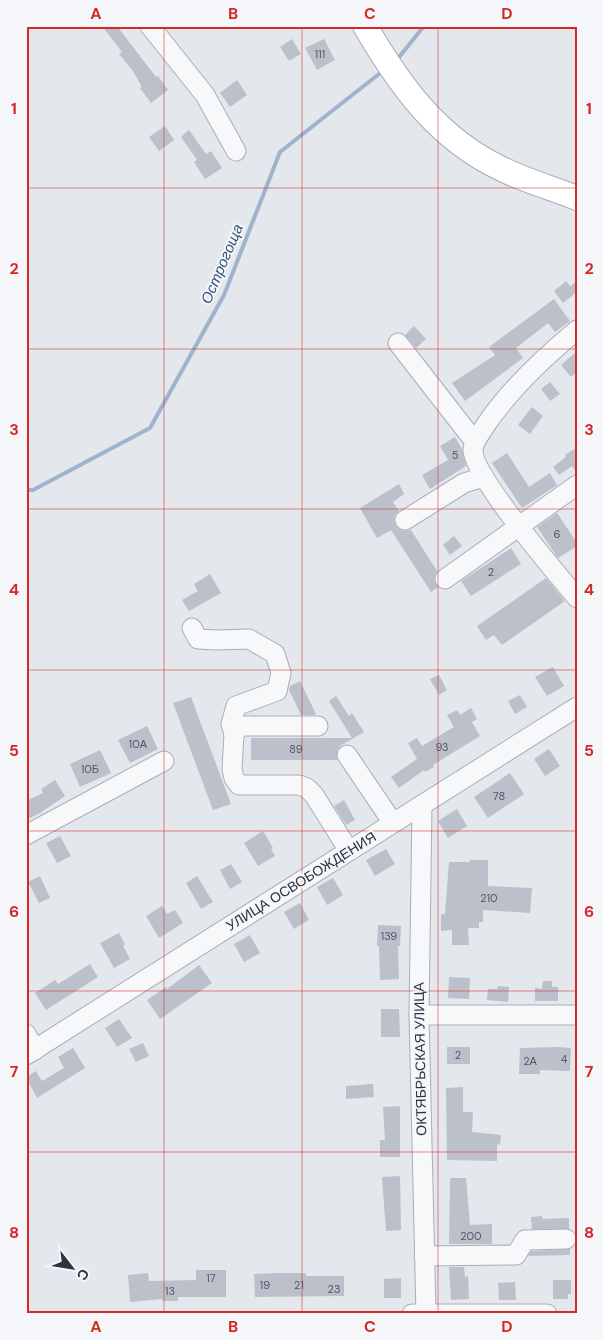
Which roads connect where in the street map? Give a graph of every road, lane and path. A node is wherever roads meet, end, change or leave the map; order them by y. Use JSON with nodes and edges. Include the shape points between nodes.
{"nodes":[{"id":1,"x":150,"y":26,"type":"edge"},
{"id":2,"x":369,"y":32,"type":"edge"},
{"id":3,"x":236,"y":151,"type":"dead end"},
{"id":4,"x":577,"y":198,"type":"edge"},
{"id":5,"x":577,"y":330,"type":"edge"},
{"id":6,"x":398,"y":343,"type":"dead end"},
{"id":7,"x":475,"y":442,"type":"junction"},
{"id":8,"x":484,"y":477,"type":"junction"},
{"id":9,"x":577,"y":485,"type":"edge"},
{"id":10,"x":405,"y":520,"type":"dead end"},
{"id":11,"x":519,"y":527,"type":"junction"},
{"id":12,"x":445,"y":579,"type":"dead end"},
{"id":13,"x":577,"y":598,"type":"edge"},
{"id":14,"x":192,"y":628,"type":"dead end"},
{"id":15,"x":577,"y":707,"type":"edge"},
{"id":16,"x":318,"y":726,"type":"dead end"},
{"id":17,"x":234,"y":734,"type":"junction"},
{"id":18,"x":346,"y":755,"type":"dead end"},
{"id":19,"x":164,"y":761,"type":"dead end"},
{"id":20,"x":422,"y":805,"type":"junction"},
{"id":21,"x":393,"y":823,"type":"junction"},
{"id":22,"x":26,"y":835,"type":"edge"},
{"id":23,"x":349,"y":851,"type":"junction"},
{"id":24,"x":418,"y":1015,"type":"junction"},
{"id":25,"x":577,"y":1015,"type":"edge"},
{"id":26,"x":29,"y":1046,"type":"edge"},
{"id":27,"x":566,"y":1239,"type":"dead end"},
{"id":28,"x":424,"y":1256,"type":"junction"},
{"id":29,"x":412,"y":1314,"type":"edge"},
{"id":30,"x":426,"y":1314,"type":"edge"},
{"id":31,"x":547,"y":1314,"type":"edge"}],
"edges":[{"from":1,"to":3,"type":"street","via":[[206,95]]},
{"from":2,"to":4,"type":"main road","via":[[407,90],[435,123],[467,149],[503,170]]},
{"from":5,"to":7,"type":"street","via":[[501,403]]},
{"from":6,"to":7,"type":"street"},
{"from":7,"to":8,"type":"street","via":[[473,452]]},
{"from":8,"to":10,"type":"street","via":[[464,483]]},
{"from":8,"to":11,"type":"street"},
{"from":9,"to":11,"type":"street"},
{"from":11,"to":12,"type":"street"},
{"from":11,"to":13,"type":"street"},
{"from":14,"to":17,"type":"street","via":[[198,639],[249,639],[276,654],[282,673],[277,691],[236,706],[232,724]]},
{"from":15,"to":20,"type":"street","name":"УЛИЦА ОСВОБОЖДЕНИЯ"},
{"from":16,"to":17,"type":"street","via":[[240,726]]},
{"from":17,"to":23,"type":"street","via":[[232,769],[239,784],[308,788]]},
{"from":18,"to":21,"type":"street"},
{"from":19,"to":22,"type":"street"},
{"from":20,"to":21,"type":"street","name":"УЛИЦА ОСВОБОЖДЕНИЯ"},
{"from":20,"to":24,"type":"street","name":"ОКТЯБРЬСКАЯ УЛИЦА"},
{"from":21,"to":23,"type":"street","name":"УЛИЦА ОСВОБОЖДЕНИЯ"},
{"from":23,"to":26,"type":"street","name":"УЛИЦА ОСВОБОЖДЕНИЯ"},
{"from":24,"to":25,"type":"street"},
{"from":24,"to":28,"type":"street","name":"ОКТЯБРЬСКАЯ УЛИЦА"},
{"from":27,"to":28,"type":"street","via":[[525,1240],[516,1255]]},
{"from":28,"to":30,"type":"street","name":"ОКТЯБРЬСКАЯ УЛИЦА"},
{"from":29,"to":30,"type":"street"},
{"from":30,"to":31,"type":"street"}]}
